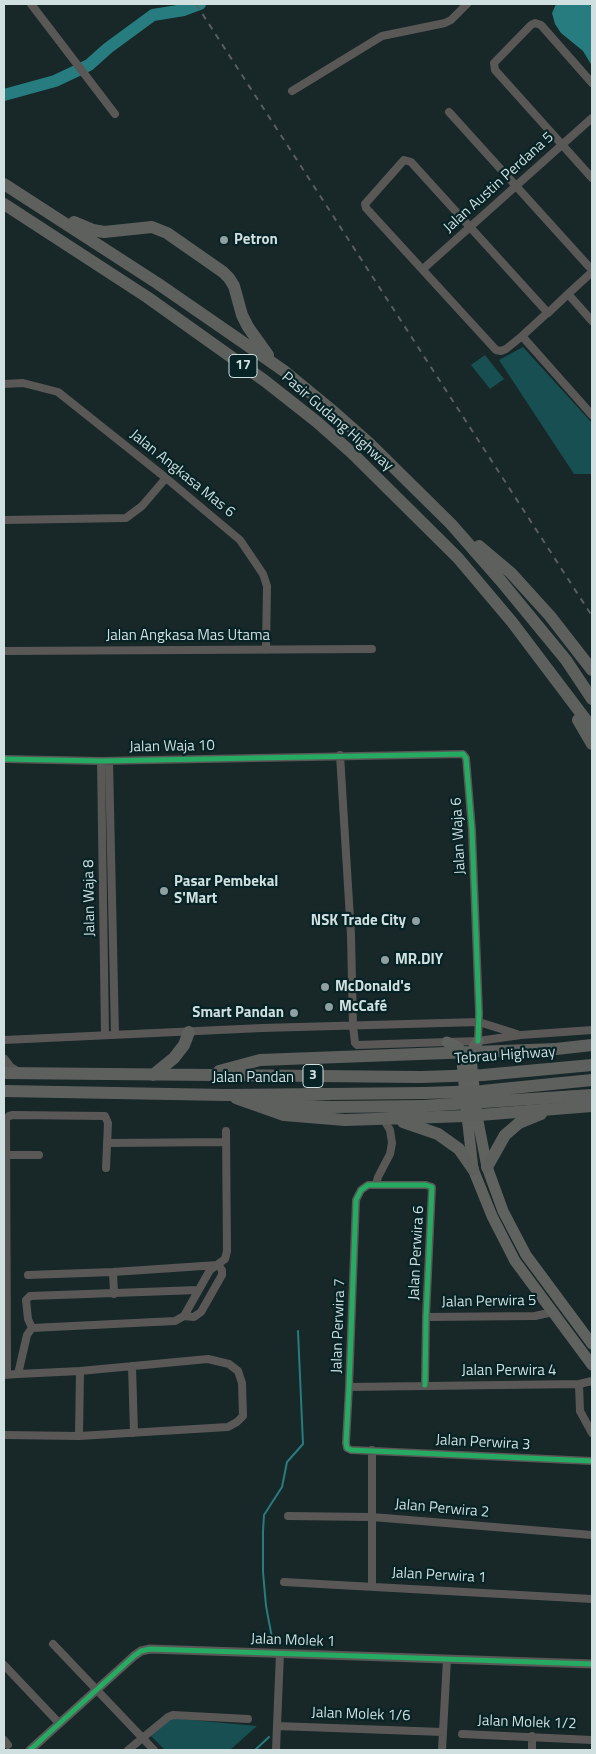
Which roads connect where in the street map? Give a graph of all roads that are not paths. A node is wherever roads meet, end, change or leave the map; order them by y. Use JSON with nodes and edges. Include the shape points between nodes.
{"nodes":[{"id":1,"x":31,"y":4,"type":"edge"},
{"id":2,"x":466,"y":4,"type":"edge"},
{"id":3,"x":592,"y":83,"type":"edge"},
{"id":4,"x":292,"y":92,"type":"dead end"},
{"id":5,"x":449,"y":112,"type":"dead end"},
{"id":6,"x":115,"y":114,"type":"dead end"},
{"id":7,"x":592,"y":118,"type":"edge"},
{"id":8,"x":563,"y":144,"type":"junction"},
{"id":9,"x":592,"y":178,"type":"edge"},
{"id":10,"x":516,"y":186,"type":"junction"},
{"id":11,"x":9,"y":187,"type":"edge"},
{"id":12,"x":4,"y":204,"type":"edge"},
{"id":13,"x":470,"y":228,"type":"junction"},
{"id":14,"x":423,"y":269,"type":"junction"},
{"id":15,"x":592,"y":271,"type":"edge"},
{"id":16,"x":568,"y":294,"type":"junction"},
{"id":17,"x":548,"y":313,"type":"junction"},
{"id":18,"x":592,"y":321,"type":"edge"},
{"id":19,"x":522,"y":336,"type":"junction"},
{"id":20,"x":284,"y":371,"type":"junction"},
{"id":21,"x":4,"y":384,"type":"edge"},
{"id":22,"x":592,"y":415,"type":"edge"},
{"id":23,"x":166,"y":478,"type":"junction"},
{"id":24,"x":4,"y":520,"type":"edge"},
{"id":25,"x":451,"y":524,"type":"junction"},
{"id":26,"x":372,"y":649,"type":"dead end"},
{"id":27,"x":266,"y":650,"type":"junction"},
{"id":28,"x":4,"y":652,"type":"edge"},
{"id":29,"x":592,"y":670,"type":"edge"},
{"id":30,"x":551,"y":673,"type":"junction"},
{"id":31,"x":592,"y":700,"type":"edge"},
{"id":32,"x":592,"y":728,"type":"edge"},
{"id":33,"x":592,"y":744,"type":"edge"},
{"id":34,"x":340,"y":755,"type":"junction"},
{"id":35,"x":4,"y":759,"type":"edge"},
{"id":36,"x":105,"y":761,"type":"junction"},
{"id":37,"x":479,"y":1022,"type":"junction"},
{"id":38,"x":353,"y":1026,"type":"junction"},
{"id":39,"x":493,"y":1027,"type":"junction"},
{"id":40,"x":592,"y":1030,"type":"edge"},
{"id":41,"x":189,"y":1032,"type":"junction"},
{"id":42,"x":105,"y":1035,"type":"junction"},
{"id":43,"x":115,"y":1035,"type":"junction"},
{"id":44,"x":521,"y":1035,"type":"junction"},
{"id":45,"x":4,"y":1040,"type":"edge"},
{"id":46,"x":484,"y":1040,"type":"junction"},
{"id":47,"x":447,"y":1042,"type":"junction"},
{"id":48,"x":592,"y":1045,"type":"edge"},
{"id":49,"x":4,"y":1059,"type":"edge"},
{"id":50,"x":592,"y":1065,"type":"edge"},
{"id":51,"x":4,"y":1073,"type":"edge"},
{"id":52,"x":19,"y":1073,"type":"junction"},
{"id":53,"x":153,"y":1075,"type":"junction"},
{"id":54,"x":205,"y":1076,"type":"junction"},
{"id":55,"x":420,"y":1077,"type":"joint"},
{"id":56,"x":592,"y":1080,"type":"edge"},
{"id":57,"x":4,"y":1090,"type":"edge"},
{"id":58,"x":226,"y":1095,"type":"junction"},
{"id":59,"x":592,"y":1095,"type":"edge"},
{"id":60,"x":424,"y":1100,"type":"junction"},
{"id":61,"x":592,"y":1106,"type":"edge"},
{"id":62,"x":552,"y":1109,"type":"junction"},
{"id":63,"x":472,"y":1116,"type":"junction"},
{"id":64,"x":387,"y":1120,"type":"junction"},
{"id":65,"x":226,"y":1132,"type":"dead end"},
{"id":66,"x":226,"y":1142,"type":"junction"},
{"id":67,"x":107,"y":1143,"type":"junction"},
{"id":68,"x":5,"y":1155,"type":"edge"},
{"id":69,"x":38,"y":1155,"type":"dead end"},
{"id":70,"x":487,"y":1166,"type":"junction"},
{"id":71,"x":106,"y":1168,"type":"dead end"},
{"id":72,"x":474,"y":1169,"type":"junction"},
{"id":73,"x":372,"y":1185,"type":"junction"},
{"id":74,"x":218,"y":1265,"type":"junction"},
{"id":75,"x":113,"y":1272,"type":"junction"},
{"id":76,"x":28,"y":1275,"type":"dead end"},
{"id":77,"x":198,"y":1290,"type":"junction"},
{"id":78,"x":114,"y":1294,"type":"junction"},
{"id":79,"x":553,"y":1312,"type":"junction"},
{"id":80,"x":184,"y":1316,"type":"junction"},
{"id":81,"x":426,"y":1317,"type":"junction"},
{"id":82,"x":5,"y":1318,"type":"edge"},
{"id":83,"x":32,"y":1328,"type":"junction"},
{"id":84,"x":592,"y":1344,"type":"edge"},
{"id":85,"x":592,"y":1365,"type":"edge"},
{"id":86,"x":132,"y":1366,"type":"junction"},
{"id":87,"x":80,"y":1371,"type":"junction"},
{"id":88,"x":18,"y":1374,"type":"junction"},
{"id":89,"x":6,"y":1375,"type":"edge"},
{"id":90,"x":592,"y":1381,"type":"edge"},
{"id":91,"x":579,"y":1384,"type":"junction"},
{"id":92,"x":425,"y":1385,"type":"junction"},
{"id":93,"x":349,"y":1387,"type":"junction"},
{"id":94,"x":134,"y":1433,"type":"junction"},
{"id":95,"x":592,"y":1433,"type":"edge"},
{"id":96,"x":4,"y":1435,"type":"edge"},
{"id":97,"x":79,"y":1436,"type":"junction"},
{"id":98,"x":372,"y":1450,"type":"junction"},
{"id":99,"x":592,"y":1461,"type":"edge"},
{"id":100,"x":288,"y":1516,"type":"dead end"},
{"id":101,"x":372,"y":1517,"type":"junction"},
{"id":102,"x":592,"y":1535,"type":"edge"},
{"id":103,"x":284,"y":1582,"type":"dead end"},
{"id":104,"x":372,"y":1586,"type":"junction"},
{"id":105,"x":592,"y":1599,"type":"edge"},
{"id":106,"x":53,"y":1644,"type":"dead end"},
{"id":107,"x":280,"y":1653,"type":"junction"},
{"id":108,"x":447,"y":1659,"type":"junction"},
{"id":109,"x":592,"y":1664,"type":"edge"},
{"id":110,"x":4,"y":1665,"type":"edge"},
{"id":111,"x":96,"y":1688,"type":"junction"},
{"id":112,"x":248,"y":1719,"type":"dead end"},
{"id":113,"x":59,"y":1723,"type":"junction"},
{"id":114,"x":277,"y":1726,"type":"junction"},
{"id":115,"x":443,"y":1732,"type":"junction"},
{"id":116,"x":462,"y":1734,"type":"dead end"},
{"id":117,"x":532,"y":1736,"type":"junction"},
{"id":118,"x":142,"y":1738,"type":"junction"},
{"id":119,"x":592,"y":1740,"type":"edge"},
{"id":120,"x":30,"y":1750,"type":"edge"},
{"id":121,"x":128,"y":1750,"type":"edge"},
{"id":122,"x":154,"y":1750,"type":"edge"},
{"id":123,"x":276,"y":1750,"type":"edge"},
{"id":124,"x":442,"y":1750,"type":"edge"},
{"id":125,"x":532,"y":1750,"type":"edge"}],
"edges":[{"from":1,"to":6,"type":"street"},
{"from":2,"to":4,"type":"street","via":[[445,23],[382,36]]},
{"from":3,"to":8,"type":"street","via":[[535,23],[494,63],[493,67]]},
{"from":5,"to":10,"type":"street"},
{"from":7,"to":8,"type":"street","name":"Jalan Austin Perdana 5"},
{"from":8,"to":9,"type":"street"},
{"from":8,"to":10,"type":"street","name":"Jalan Austin Perdana 5"},
{"from":10,"to":13,"type":"street","name":"Jalan Austin Perdana 5"},
{"from":10,"to":15,"type":"street"},
{"from":11,"to":20,"type":"highway","name":"Pasir Gudang Highway","number":"17","via":[[157,283]]},
{"from":11,"to":20,"type":"highway","via":[[93,230],[152,228],[167,233],[229,278],[248,328]]},
{"from":12,"to":30,"type":"highway","name":"Pasir Gudang Highway","number":"17","via":[[147,297],[265,381],[352,452],[458,558]]},
{"from":13,"to":14,"type":"street","name":"Jalan Austin Perdana 5"},
{"from":13,"to":14,"type":"street","via":[[411,162],[404,160],[365,206]]},
{"from":13,"to":17,"type":"street"},
{"from":14,"to":19,"type":"street","via":[[496,350],[506,349]]},
{"from":15,"to":16,"type":"street"},
{"from":16,"to":17,"type":"street"},
{"from":16,"to":18,"type":"street"},
{"from":17,"to":19,"type":"street"},
{"from":19,"to":22,"type":"street"},
{"from":20,"to":25,"type":"highway","name":"Pasir Gudang Highway","number":"17","via":[[370,444]]},
{"from":21,"to":23,"type":"street","name":"Jalan Angkasa Mas 6","via":[[23,384],[58,392]]},
{"from":23,"to":24,"type":"street","via":[[142,506],[126,518]]},
{"from":23,"to":27,"type":"street","name":"Jalan Angkasa Mas 6","via":[[240,540],[262,574],[267,586]]},
{"from":25,"to":29,"type":"highway","via":[[511,573]]},
{"from":25,"to":31,"type":"highway","name":"Pasir Gudang Highway","number":"17","via":[[566,660]]},
{"from":26,"to":27,"type":"street","name":"Jalan Angkasa Mas Utama"},
{"from":27,"to":28,"type":"street","name":"Jalan Angkasa Mas Utama"},
{"from":30,"to":32,"type":"highway","name":"Pasir Gudang Highway","number":"17"},
{"from":30,"to":33,"type":"highway"},
{"from":34,"to":36,"type":"street","name":"Jalan Waja 10"},
{"from":34,"to":37,"type":"street","name":"Jalan Waja 6","via":[[463,754],[466,758]]},
{"from":34,"to":38,"type":"street"},
{"from":35,"to":36,"type":"street","name":"Jalan Waja 10"},
{"from":36,"to":42,"type":"street","name":"Jalan Waja 8"},
{"from":36,"to":43,"type":"street","name":"Jalan Waja 8"},
{"from":37,"to":38,"type":"street"},
{"from":37,"to":39,"type":"street"},
{"from":37,"to":46,"type":"street","name":"Jalan Waja 6"},
{"from":38,"to":41,"type":"street"},
{"from":38,"to":47,"type":"street","via":[[357,1045]]},
{"from":39,"to":44,"type":"street"},
{"from":39,"to":46,"type":"street","via":[[495,1032]]},
{"from":40,"to":44,"type":"street"},
{"from":41,"to":43,"type":"street"},
{"from":41,"to":53,"type":"highway","via":[[174,1058]]},
{"from":42,"to":43,"type":"street"},
{"from":42,"to":45,"type":"street"},
{"from":44,"to":46,"type":"street"},
{"from":46,"to":47,"type":"street"},
{"from":46,"to":63,"type":"main road","via":[[471,1058]]},
{"from":47,"to":63,"type":"main road","via":[[461,1051]]},
{"from":48,"to":54,"type":"highway","bridge":true,"via":[[260,1060]]},
{"from":49,"to":52,"type":"street"},
{"from":50,"to":55,"type":"highway","name":"Tebrau Highway","number":"3","bridge":true},
{"from":51,"to":52,"type":"highway","name":"Jalan Pandan","number":"3"},
{"from":52,"to":53,"type":"highway","name":"Jalan Pandan","number":"3"},
{"from":53,"to":54,"type":"highway","name":"Jalan Pandan","number":"3"},
{"from":54,"to":55,"type":"highway","name":"Jalan Pandan","number":"3"},
{"from":56,"to":60,"type":"highway","name":"Jalan Pandan","number":"3","bridge":true},
{"from":57,"to":58,"type":"highway","name":"Jalan Pandan","number":"3"},
{"from":58,"to":60,"type":"highway","name":"Jalan Pandan","number":"3"},
{"from":58,"to":64,"type":"highway","via":[[284,1115]]},
{"from":59,"to":60,"type":"highway","bridge":true},
{"from":61,"to":62,"type":"highway"},
{"from":62,"to":63,"type":"highway"},
{"from":62,"to":70,"type":"highway","via":[[519,1123],[504,1135]]},
{"from":63,"to":64,"type":"highway"},
{"from":63,"to":70,"type":"main road"},
{"from":63,"to":72,"type":"main road"},
{"from":64,"to":72,"type":"highway","via":[[438,1134],[459,1149]]},
{"from":64,"to":73,"type":"street","name":"Jalan Perwira 7","via":[[392,1143],[390,1154]]},
{"from":65,"to":66,"type":"street"},
{"from":66,"to":67,"type":"street"},
{"from":66,"to":74,"type":"street","via":[[227,1251],[225,1259]]},
{"from":67,"to":68,"type":"street","via":[[108,1123],[104,1116],[13,1115],[6,1119]]},
{"from":67,"to":71,"type":"street"},
{"from":68,"to":69,"type":"street"},
{"from":68,"to":82,"type":"street"},
{"from":70,"to":84,"type":"main road","via":[[503,1211],[526,1255]]},
{"from":72,"to":79,"type":"main road","via":[[502,1239]]},
{"from":73,"to":81,"type":"street","name":"Jalan Perwira 6","via":[[426,1184],[432,1187]]},
{"from":73,"to":93,"type":"street","name":"Jalan Perwira 7","via":[[361,1190],[356,1200]]},
{"from":74,"to":75,"type":"street"},
{"from":74,"to":77,"type":"street","via":[[210,1270]]},
{"from":74,"to":80,"type":"street","via":[[222,1275],[201,1312],[194,1317]]},
{"from":75,"to":76,"type":"street"},
{"from":75,"to":78,"type":"street"},
{"from":77,"to":78,"type":"street"},
{"from":77,"to":80,"type":"street"},
{"from":78,"to":83,"type":"street","via":[[29,1296],[26,1300]]},
{"from":79,"to":81,"type":"street","name":"Jalan Perwira 5","via":[[535,1316]]},
{"from":79,"to":85,"type":"main road"},
{"from":80,"to":83,"type":"street","via":[[175,1321]]},
{"from":81,"to":92,"type":"street","name":"Jalan Perwira 6"},
{"from":82,"to":89,"type":"street"},
{"from":83,"to":88,"type":"street","via":[[27,1335]]},
{"from":86,"to":87,"type":"street"},
{"from":86,"to":94,"type":"street"},
{"from":86,"to":94,"type":"street","via":[[208,1359],[229,1364],[238,1371],[242,1384],[243,1416],[228,1427]]},
{"from":87,"to":88,"type":"street"},
{"from":87,"to":97,"type":"street"},
{"from":88,"to":89,"type":"street"},
{"from":90,"to":91,"type":"street","name":"Jalan Perwira 4"},
{"from":91,"to":92,"type":"street","name":"Jalan Perwira 4"},
{"from":91,"to":95,"type":"street","via":[[580,1411]]},
{"from":92,"to":93,"type":"street","name":"Jalan Perwira 4"},
{"from":93,"to":98,"type":"street","name":"Jalan Perwira 7","via":[[347,1448]]},
{"from":94,"to":97,"type":"street"},
{"from":96,"to":97,"type":"street"},
{"from":98,"to":99,"type":"street","name":"Jalan Perwira 3"},
{"from":98,"to":101,"type":"street"},
{"from":100,"to":101,"type":"street","name":"Jalan Perwira 2"},
{"from":101,"to":102,"type":"street","name":"Jalan Perwira 2"},
{"from":101,"to":104,"type":"street"},
{"from":103,"to":104,"type":"street","name":"Jalan Perwira 1"},
{"from":104,"to":105,"type":"street","name":"Jalan Perwira 1"},
{"from":106,"to":111,"type":"street"},
{"from":107,"to":108,"type":"street","name":"Jalan Molek 1"},
{"from":107,"to":111,"type":"street","name":"Jalan Molek 1","via":[[150,1649],[134,1656]]},
{"from":107,"to":114,"type":"street"},
{"from":108,"to":109,"type":"street","name":"Jalan Molek 1"},
{"from":108,"to":115,"type":"street"},
{"from":110,"to":113,"type":"street"},
{"from":111,"to":113,"type":"street","name":"Jalan Molek 1"},
{"from":111,"to":118,"type":"street"},
{"from":112,"to":118,"type":"street","via":[[174,1715]]},
{"from":113,"to":120,"type":"street","name":"Jalan Molek 1"},
{"from":114,"to":115,"type":"street","name":"Jalan Molek 1/6"},
{"from":114,"to":123,"type":"street"},
{"from":115,"to":124,"type":"street"},
{"from":116,"to":117,"type":"street","name":"Jalan Molek 1/2"},
{"from":117,"to":119,"type":"street","name":"Jalan Molek 1/2"},
{"from":117,"to":125,"type":"street"},
{"from":118,"to":121,"type":"street"},
{"from":118,"to":122,"type":"street"}]}
